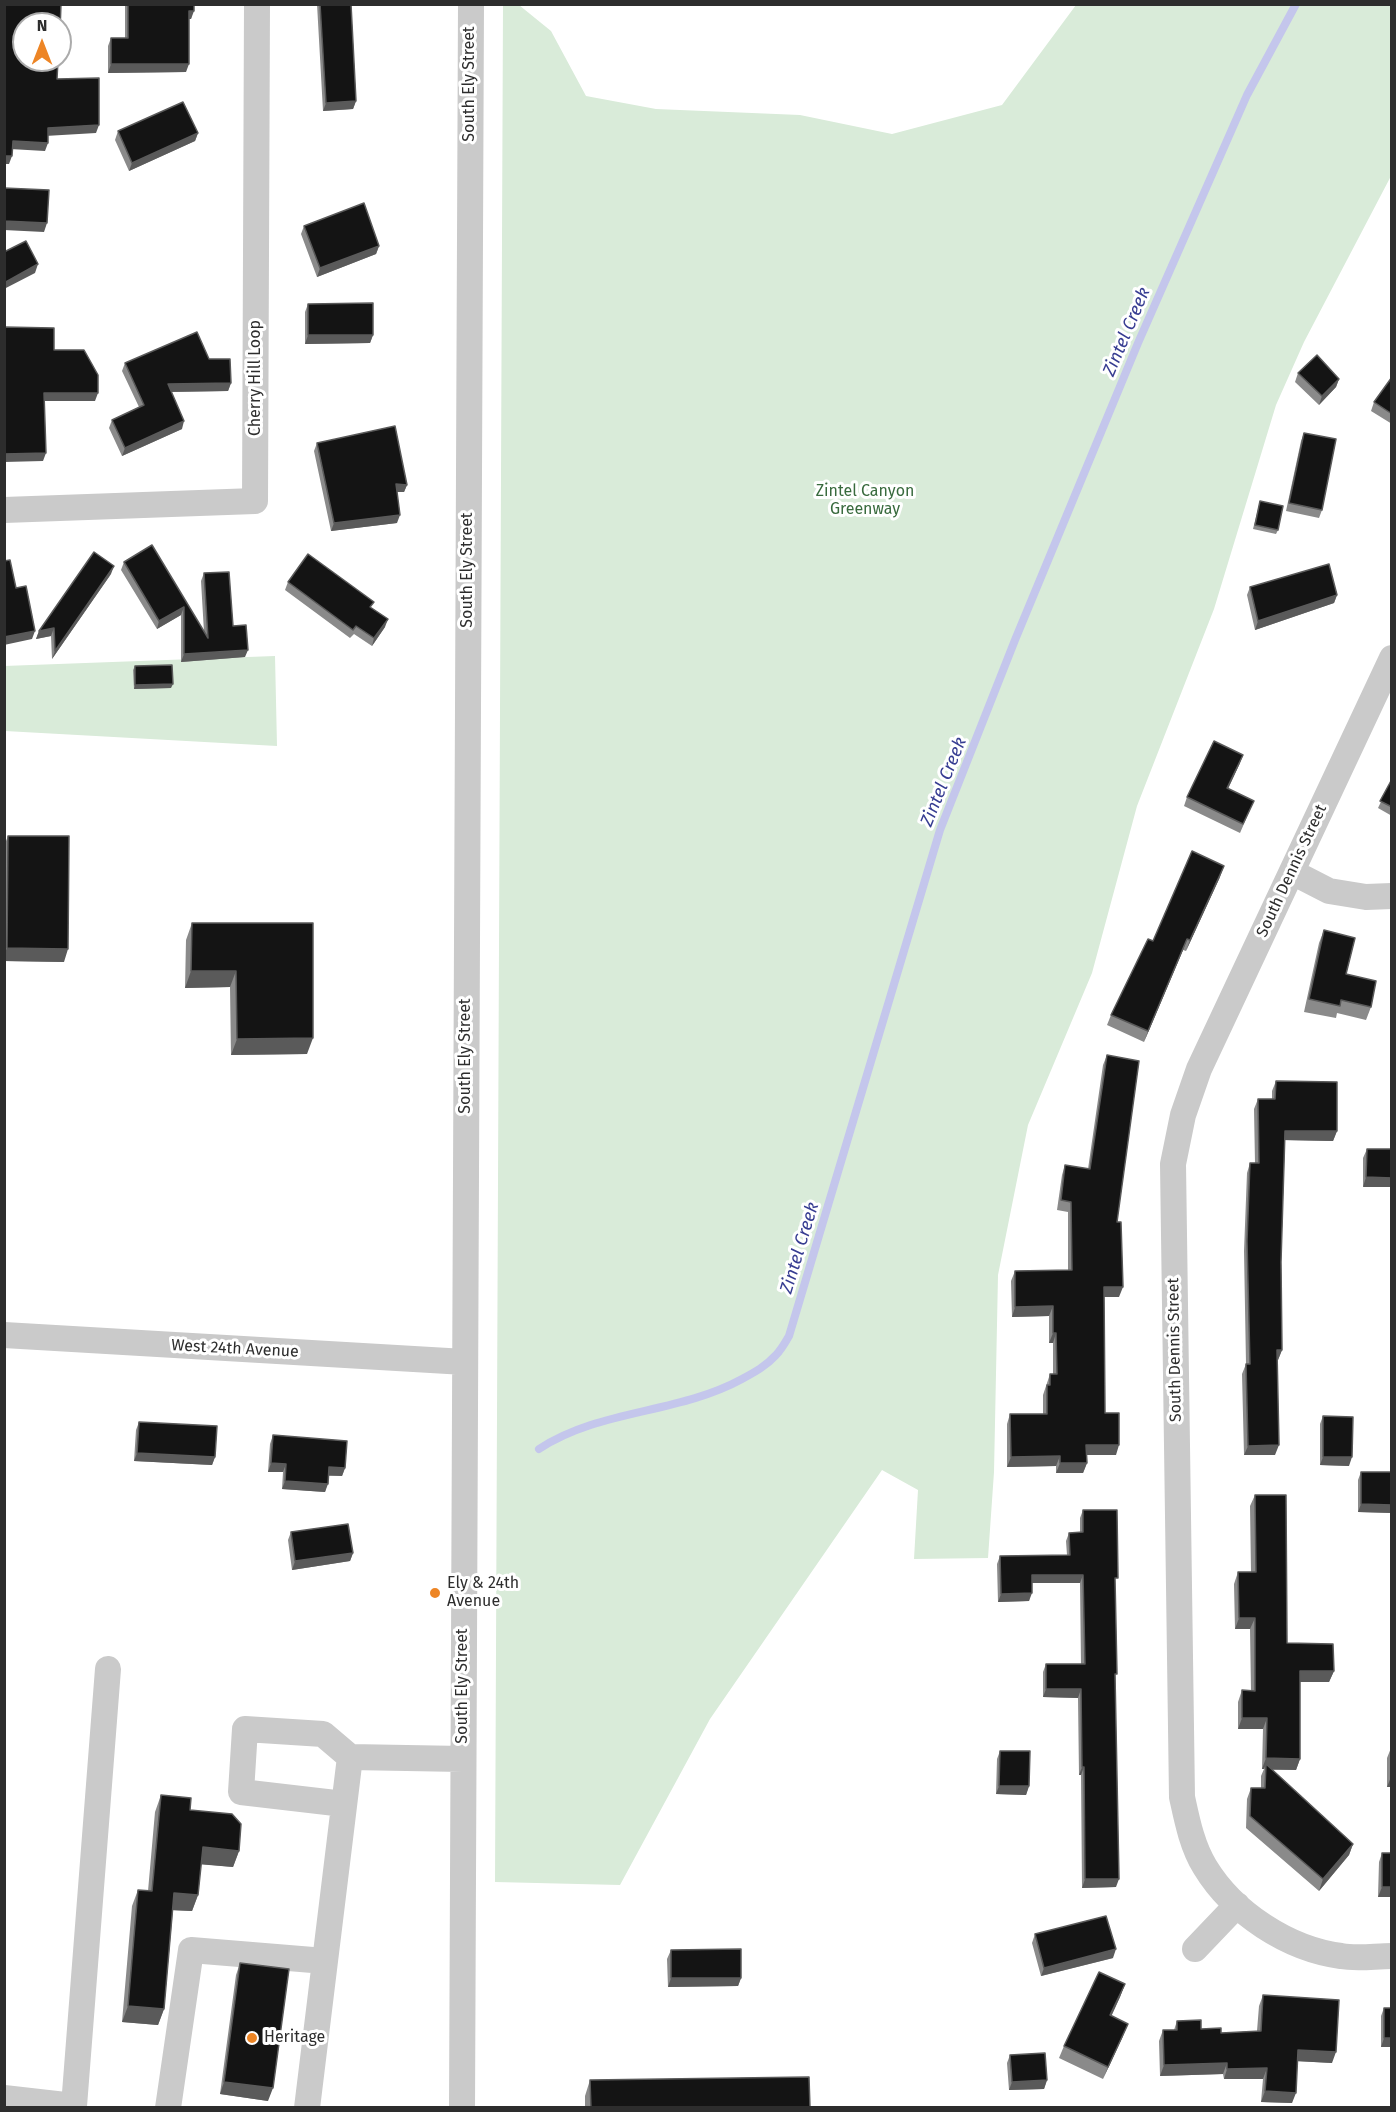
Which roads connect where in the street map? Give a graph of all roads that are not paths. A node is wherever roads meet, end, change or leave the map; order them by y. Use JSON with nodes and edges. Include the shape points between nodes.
{"nodes":[{"id":1,"x":257,"y":4,"type":"edge"},
{"id":2,"x":471,"y":4,"type":"edge"},
{"id":3,"x":4,"y":510,"type":"edge"},
{"id":4,"x":1392,"y":658,"type":"edge"},
{"id":5,"x":1292,"y":872,"type":"junction"},
{"id":6,"x":1392,"y":896,"type":"edge"},
{"id":7,"x":4,"y":1335,"type":"edge"},
{"id":8,"x":465,"y":1362,"type":"junction"},
{"id":9,"x":108,"y":1669,"type":"dead end"},
{"id":10,"x":350,"y":1757,"type":"junction"},
{"id":11,"x":463,"y":1759,"type":"junction"},
{"id":12,"x":344,"y":1804,"type":"junction"},
{"id":13,"x":1238,"y":1905,"type":"junction"},
{"id":14,"x":1195,"y":1949,"type":"dead end"},
{"id":15,"x":1392,"y":1956,"type":"edge"},
{"id":16,"x":325,"y":1961,"type":"junction"},
{"id":17,"x":6,"y":2102,"type":"edge"},
{"id":18,"x":74,"y":2107,"type":"edge"},
{"id":19,"x":168,"y":2108,"type":"edge"},
{"id":20,"x":307,"y":2108,"type":"edge"},
{"id":21,"x":462,"y":2108,"type":"edge"}],
"edges":[{"from":1,"to":3,"type":"street","name":"Cherry Hill Loop","via":[[255,501]]},
{"from":2,"to":8,"type":"street","name":"South Ely Street"},
{"from":4,"to":5,"type":"street","name":"South Dennis Street"},
{"from":5,"to":6,"type":"street","via":[[1329,891],[1366,897]]},
{"from":5,"to":13,"type":"street","name":"South Dennis Street","via":[[1199,1070],[1183,1115],[1173,1164],[1182,1797],[1204,1866]]},
{"from":7,"to":8,"type":"street","name":"West 24th Avenue"},
{"from":8,"to":11,"type":"street","name":"South Ely Street"},
{"from":9,"to":18,"type":"street"},
{"from":10,"to":11,"type":"street"},
{"from":10,"to":12,"type":"street"},
{"from":10,"to":12,"type":"street","via":[[323,1734],[245,1729],[241,1792]]},
{"from":11,"to":21,"type":"street","name":"South Ely Street"},
{"from":12,"to":16,"type":"street"},
{"from":13,"to":14,"type":"street"},
{"from":13,"to":15,"type":"street","name":"South Dennis Street","via":[[1266,1928],[1303,1947],[1341,1957]]},
{"from":16,"to":19,"type":"street","via":[[191,1950]]},
{"from":16,"to":20,"type":"street"},
{"from":17,"to":18,"type":"street"}]}
